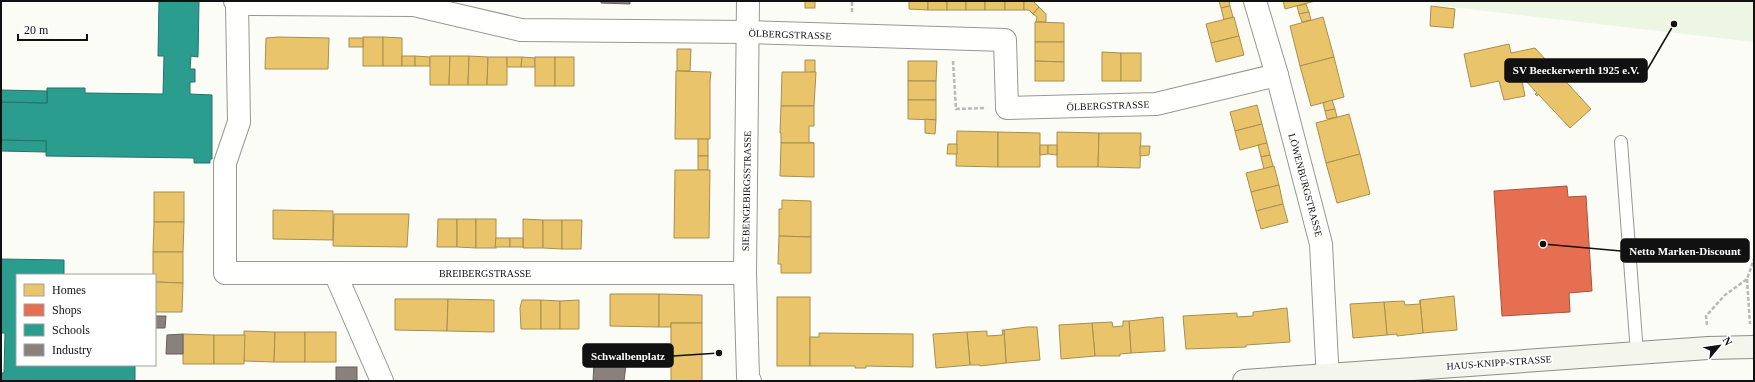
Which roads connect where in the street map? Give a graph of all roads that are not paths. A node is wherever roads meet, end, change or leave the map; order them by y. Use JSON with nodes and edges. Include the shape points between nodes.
{"nodes":[{"id":1,"x":748,"y":1,"type":"edge"},
{"id":2,"x":1254,"y":1,"type":"edge"},
{"id":3,"x":236,"y":2,"type":"edge"},
{"id":4,"x":748,"y":32,"type":"junction"},
{"id":5,"x":1277,"y":75,"type":"junction"},
{"id":6,"x":1621,"y":142,"type":"dead end"},
{"id":7,"x":335,"y":273,"type":"junction"},
{"id":8,"x":745,"y":273,"type":"junction"},
{"id":9,"x":1752,"y":347,"type":"edge"},
{"id":10,"x":1637,"y":353,"type":"junction"},
{"id":11,"x":1328,"y":377,"type":"edge"},
{"id":12,"x":382,"y":381,"type":"edge"},
{"id":13,"x":750,"y":381,"type":"edge"},
{"id":14,"x":1244,"y":381,"type":"edge"}],
"edges":[{"from":1,"to":4,"type":"street","name":"SIEBENGEBIRGSSTRASSE"},
{"from":2,"to":5,"type":"street","name":"LÖWENBURGSTRASSE"},
{"from":3,"to":4,"type":"street","name":"ÖLBERGSTRASSE","via":[[414,5],[521,30]]},
{"from":3,"to":7,"type":"street","name":"BREIBERGSTRASSE","via":[[239,122],[225,163],[225,273]]},
{"from":4,"to":5,"type":"street","name":"ÖLBERGSTRASSE","via":[[1004,40],[1006,108],[1156,104]]},
{"from":4,"to":8,"type":"street","name":"SIEBENGEBIRGSSTRASSE"},
{"from":5,"to":11,"type":"street","name":"LÖWENBURGSTRASSE","via":[[1321,244]]},
{"from":6,"to":10,"type":"lane"},
{"from":7,"to":8,"type":"street","name":"BREIBERGSTRASSE"},
{"from":7,"to":12,"type":"street"},
{"from":8,"to":13,"type":"street","name":"SIEBENGEBIRGSSTRASSE"},
{"from":9,"to":10,"type":"street","name":"HAUS-KNIPP-STRASSE"},
{"from":10,"to":11,"type":"street","name":"HAUS-KNIPP-STRASSE"},
{"from":11,"to":14,"type":"street","name":"HAUS-KNIPP-STRASSE"}]}
